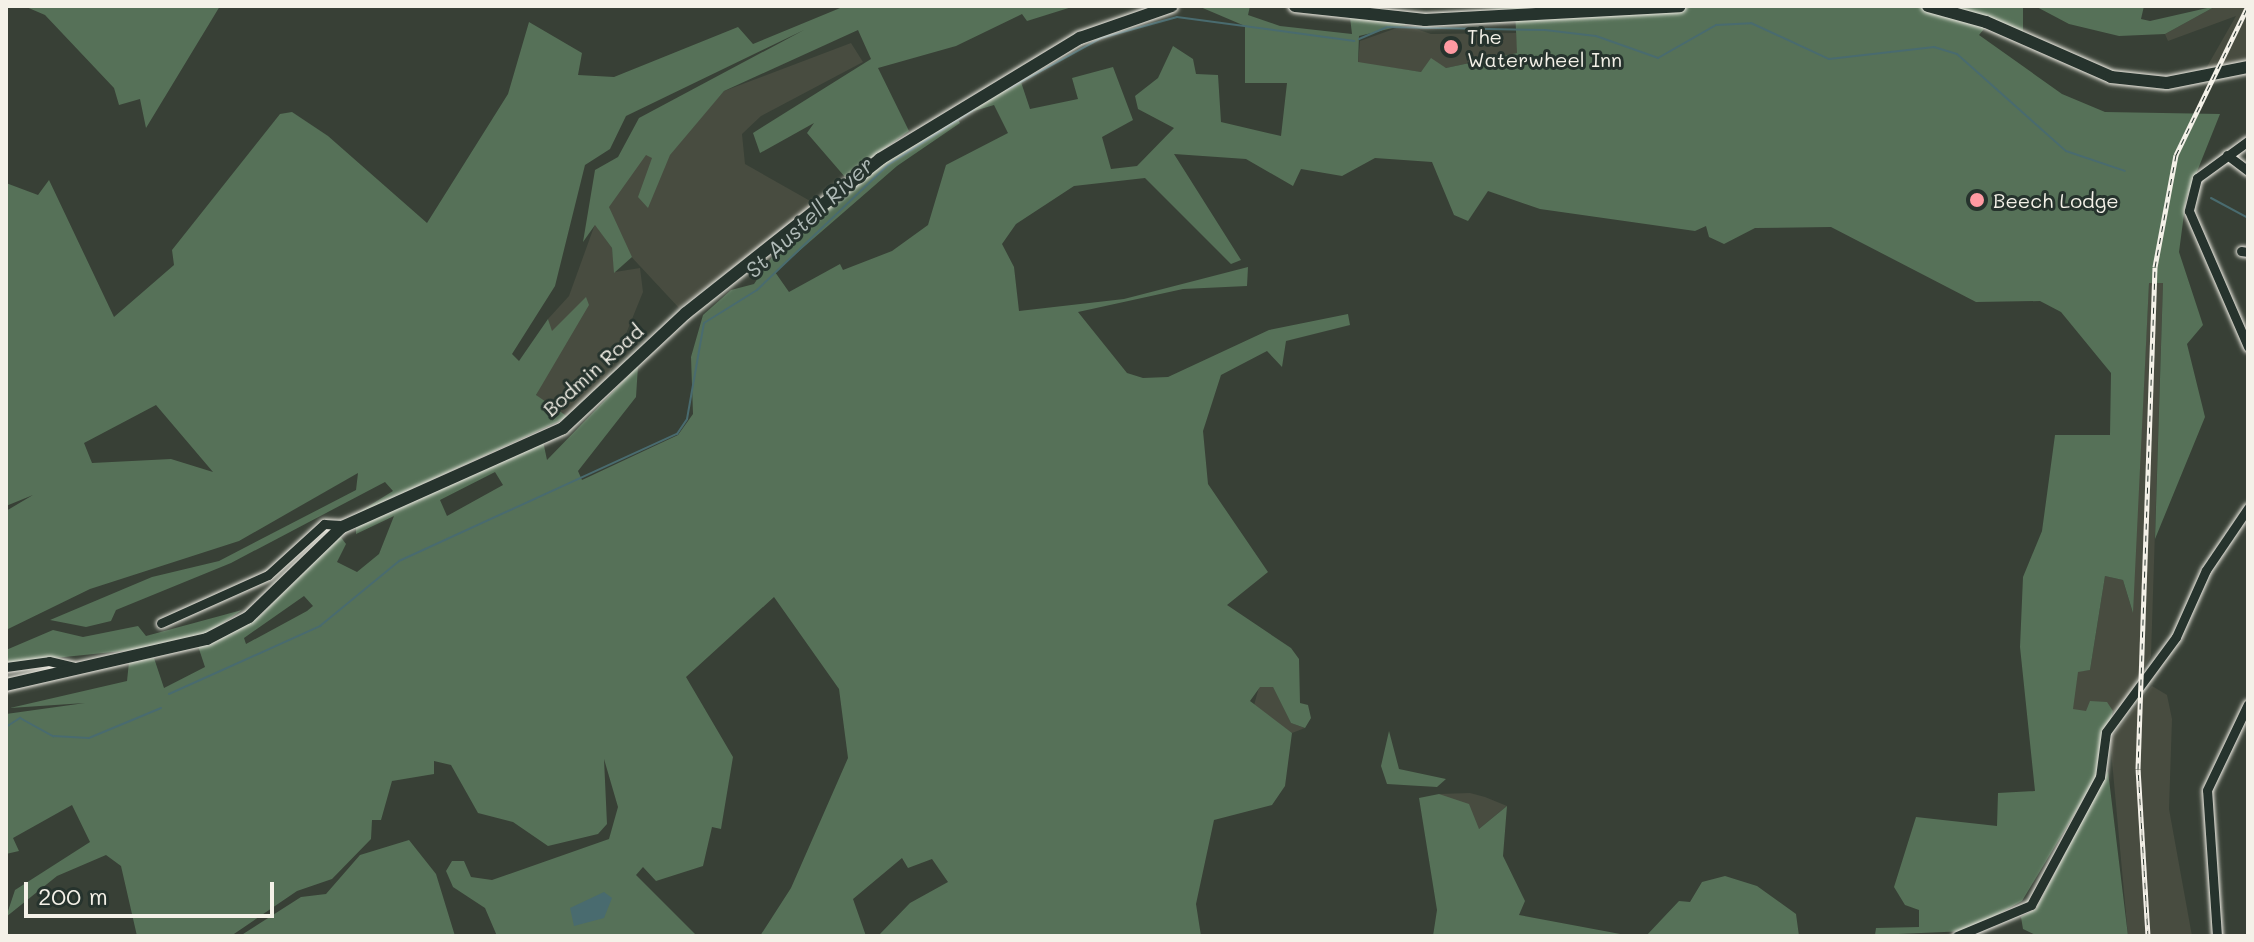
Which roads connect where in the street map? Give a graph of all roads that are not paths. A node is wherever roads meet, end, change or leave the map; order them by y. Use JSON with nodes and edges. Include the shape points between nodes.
{"nodes":[{"id":1,"x":1172,"y":6,"type":"edge"},
{"id":2,"x":1295,"y":6,"type":"edge"},
{"id":3,"x":1680,"y":6,"type":"edge"},
{"id":4,"x":1928,"y":6,"type":"edge"},
{"id":5,"x":2248,"y":67,"type":"edge"},
{"id":6,"x":2248,"y":141,"type":"edge"},
{"id":7,"x":2227,"y":155,"type":"junction"},
{"id":8,"x":2248,"y":171,"type":"edge"},
{"id":9,"x":2248,"y":347,"type":"edge"},
{"id":10,"x":2248,"y":508,"type":"edge"},
{"id":11,"x":346,"y":525,"type":"junction"},
{"id":12,"x":161,"y":623,"type":"dead end"},
{"id":13,"x":6,"y":667,"type":"edge"},
{"id":14,"x":74,"y":667,"type":"junction"},
{"id":15,"x":6,"y":685,"type":"edge"},
{"id":16,"x":2248,"y":704,"type":"edge"},
{"id":17,"x":1957,"y":936,"type":"edge"},
{"id":18,"x":2217,"y":936,"type":"edge"}],
"edges":[{"from":1,"to":11,"type":"main road","name":"Bodmin Road","via":[[1080,38],[880,159],[686,313],[563,428]]},
{"from":2,"to":3,"type":"main road","via":[[1483,20]]},
{"from":4,"to":5,"type":"main road","via":[[1986,22],[2111,77],[2167,83]]},
{"from":6,"to":7,"type":"street"},
{"from":7,"to":8,"type":"street"},
{"from":7,"to":9,"type":"street","via":[[2193,192],[2203,254]]},
{"from":10,"to":17,"type":"street","via":[[2206,570],[2176,637],[2106,732],[2100,777],[2031,905]]},
{"from":11,"to":12,"type":"street","via":[[324,524],[268,575]]},
{"from":11,"to":14,"type":"main road","name":"Bodmin Road","via":[[249,617],[221,632]]},
{"from":13,"to":14,"type":"street","via":[[49,661]]},
{"from":14,"to":15,"type":"main road","name":"Bodmin Road"},
{"from":16,"to":18,"type":"street","via":[[2207,790]]}]}
